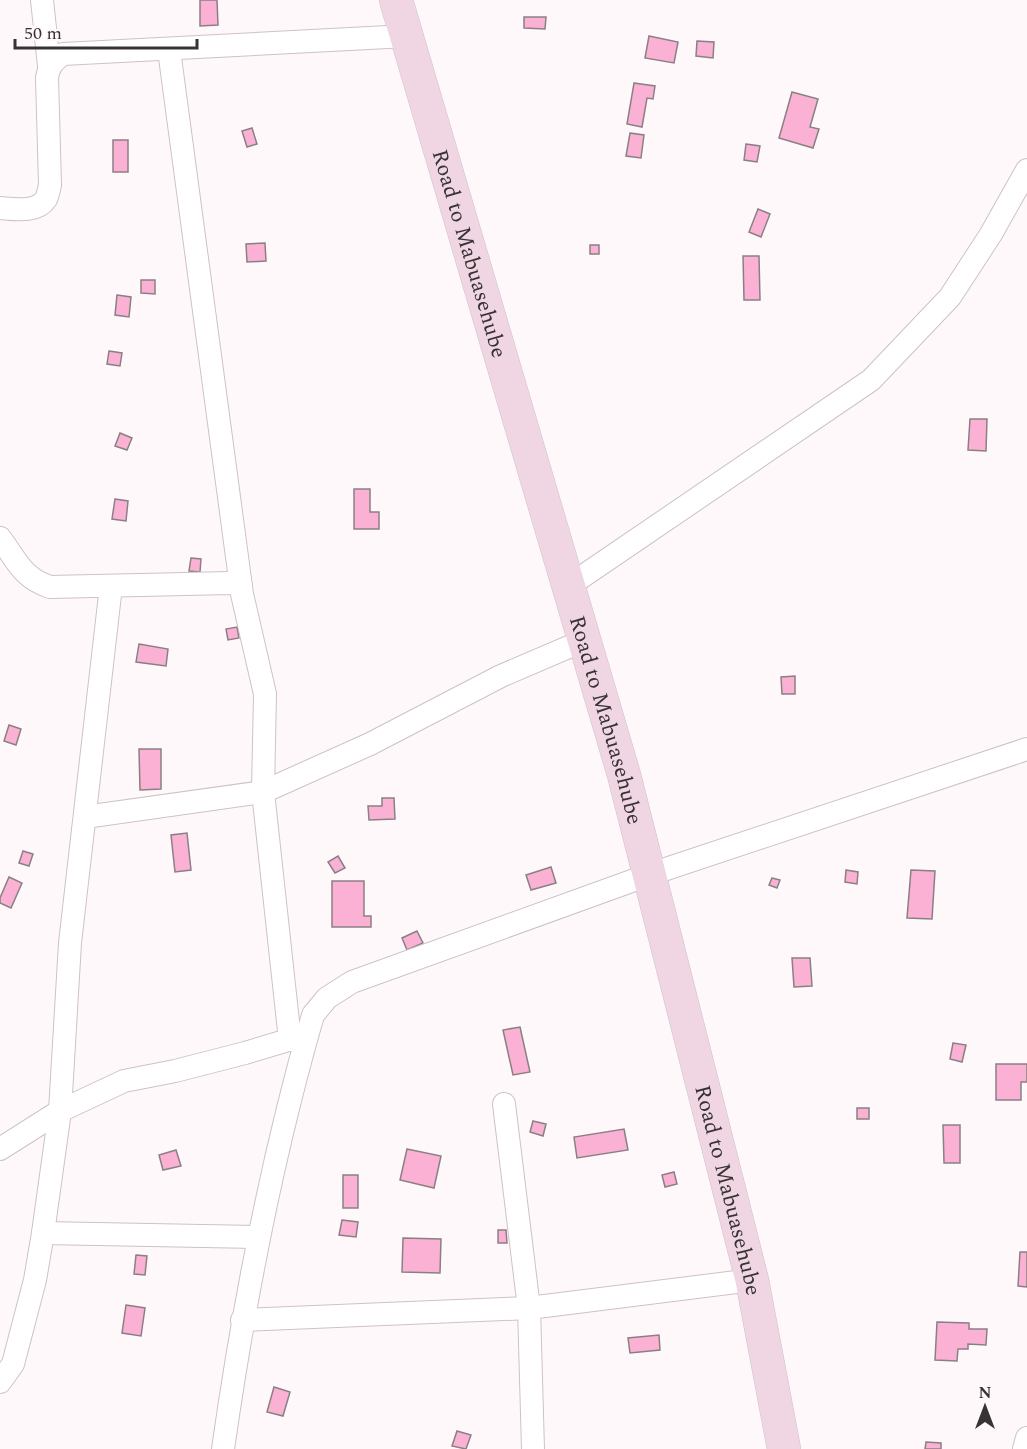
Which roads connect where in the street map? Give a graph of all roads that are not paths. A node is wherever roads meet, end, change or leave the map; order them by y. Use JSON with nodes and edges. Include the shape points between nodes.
{"nodes":[{"id":1,"x":42,"y":0,"type":"edge"},
{"id":2,"x":396,"y":0,"type":"edge"},
{"id":3,"x":407,"y":36,"type":"junction"},
{"id":4,"x":169,"y":50,"type":"junction"},
{"id":5,"x":49,"y":66,"type":"junction"},
{"id":6,"x":1027,"y":170,"type":"edge"},
{"id":7,"x":0,"y":208,"type":"edge"},
{"id":8,"x":0,"y":538,"type":"edge"},
{"id":9,"x":570,"y":585,"type":"junction"},
{"id":10,"x":111,"y":586,"type":"junction"},
{"id":11,"x":241,"y":586,"type":"junction"},
{"id":12,"x":585,"y":640,"type":"junction"},
{"id":13,"x":1027,"y":748,"type":"edge"},
{"id":14,"x":263,"y":792,"type":"junction"},
{"id":15,"x":85,"y":817,"type":"junction"},
{"id":16,"x":651,"y":874,"type":"junction"},
{"id":17,"x":299,"y":1037,"type":"junction"},
{"id":18,"x":504,"y":1104,"type":"dead end"},
{"id":19,"x":60,"y":1110,"type":"junction"},
{"id":20,"x":0,"y":1149,"type":"edge"},
{"id":21,"x":43,"y":1233,"type":"junction"},
{"id":22,"x":259,"y":1237,"type":"junction"},
{"id":23,"x":752,"y":1280,"type":"junction"},
{"id":24,"x":529,"y":1308,"type":"junction"},
{"id":25,"x":242,"y":1320,"type":"junction"},
{"id":26,"x":0,"y":1382,"type":"edge"},
{"id":27,"x":1027,"y":1438,"type":"edge"},
{"id":28,"x":223,"y":1449,"type":"edge"},
{"id":29,"x":533,"y":1449,"type":"edge"},
{"id":30,"x":784,"y":1449,"type":"edge"},
{"id":31,"x":1024,"y":1449,"type":"edge"}],
"edges":[{"from":1,"to":5,"type":"street"},
{"from":2,"to":3,"type":"main road","name":"Road to Mabuasehube"},
{"from":3,"to":4,"type":"street"},
{"from":3,"to":9,"type":"main road","name":"Road to Mabuasehube"},
{"from":4,"to":5,"type":"street","via":[[63,54]]},
{"from":4,"to":11,"type":"street"},
{"from":5,"to":7,"type":"street","via":[[50,185],[46,199],[28,209]]},
{"from":6,"to":9,"type":"street","via":[[950,297],[872,380]]},
{"from":8,"to":10,"type":"street","via":[[36,582],[50,587]]},
{"from":9,"to":12,"type":"main road","name":"Road to Mabuasehube"},
{"from":10,"to":11,"type":"street"},
{"from":10,"to":15,"type":"street"},
{"from":11,"to":14,"type":"street","via":[[265,694]]},
{"from":12,"to":14,"type":"street","via":[[501,676],[370,744]]},
{"from":12,"to":16,"type":"main road","name":"Road to Mabuasehube"},
{"from":13,"to":16,"type":"street"},
{"from":14,"to":15,"type":"street"},
{"from":14,"to":17,"type":"street"},
{"from":15,"to":19,"type":"street","via":[[70,943]]},
{"from":16,"to":17,"type":"street","via":[[352,982],[327,998]]},
{"from":16,"to":23,"type":"main road","name":"Road to Mabuasehube"},
{"from":17,"to":19,"type":"street","via":[[205,1064],[124,1081]]},
{"from":17,"to":22,"type":"street"},
{"from":18,"to":24,"type":"street"},
{"from":19,"to":20,"type":"street"},
{"from":19,"to":21,"type":"street"},
{"from":21,"to":22,"type":"street"},
{"from":21,"to":26,"type":"street","via":[[13,1364]]},
{"from":22,"to":25,"type":"street"},
{"from":23,"to":24,"type":"street"},
{"from":23,"to":30,"type":"main road","name":"Road to Mabuasehube"},
{"from":24,"to":25,"type":"street"},
{"from":24,"to":29,"type":"street"},
{"from":25,"to":28,"type":"street"},
{"from":27,"to":31,"type":"street"}]}
